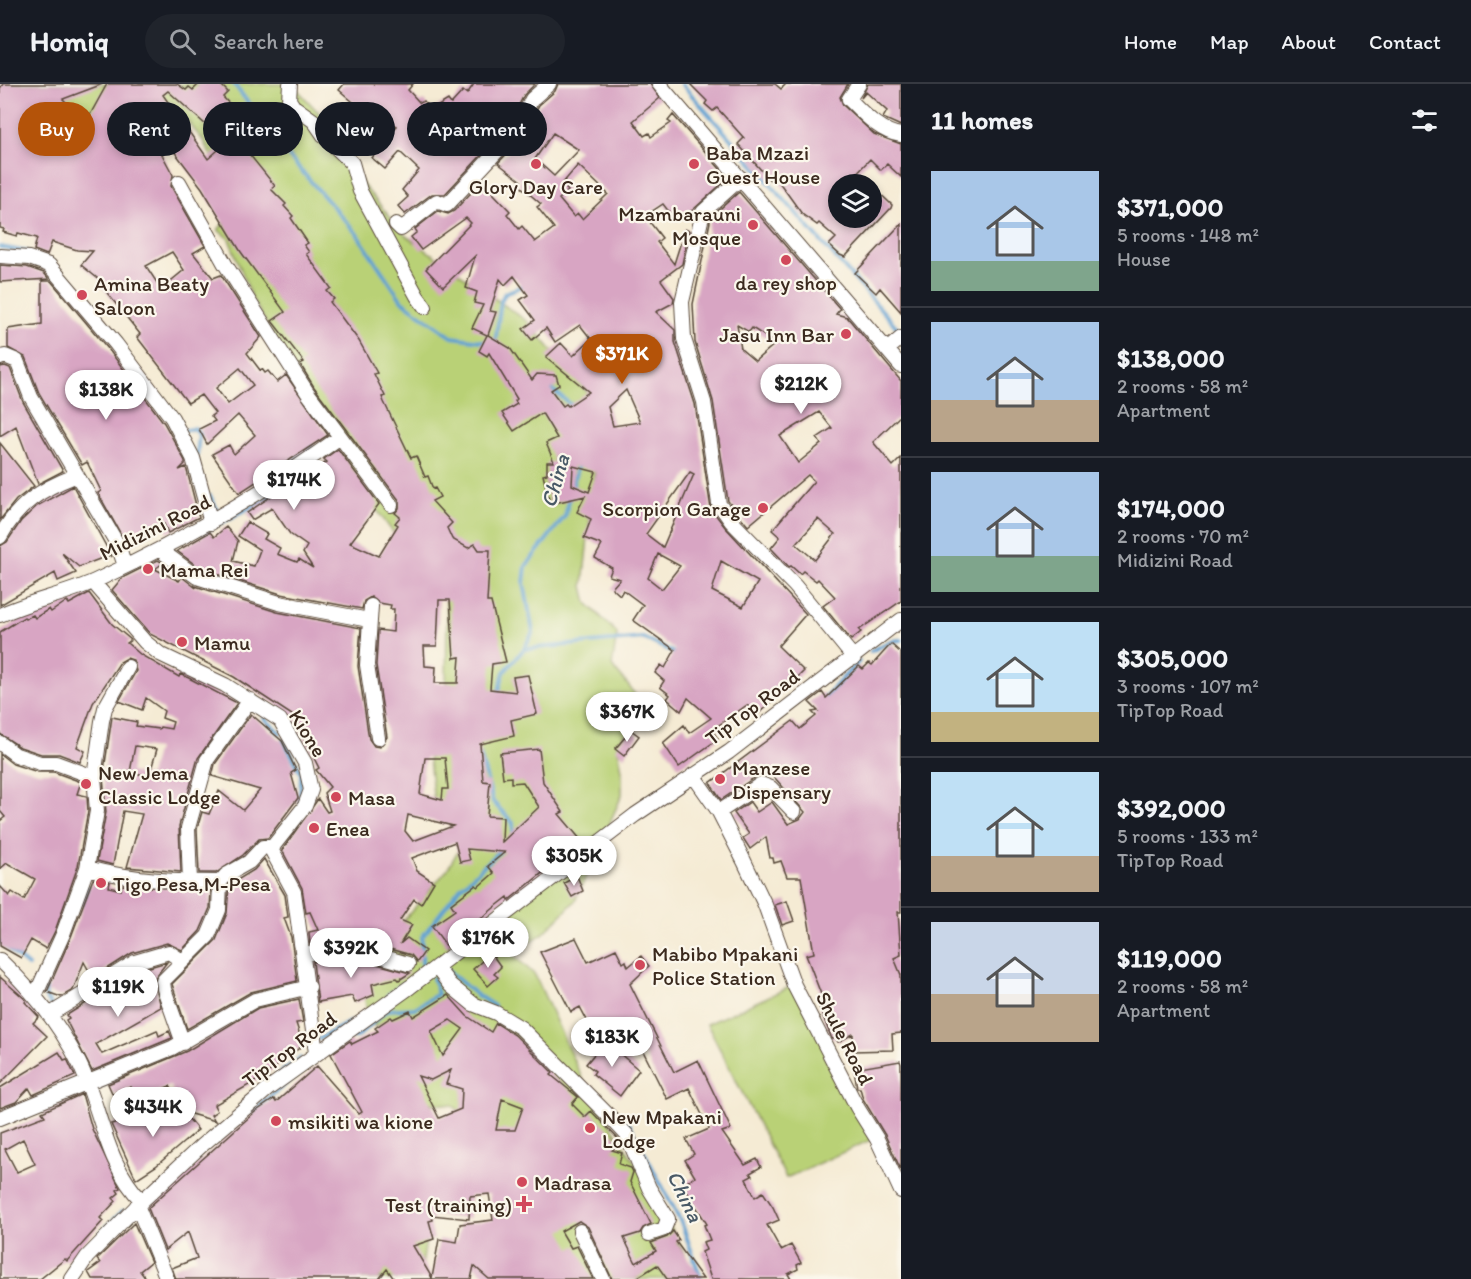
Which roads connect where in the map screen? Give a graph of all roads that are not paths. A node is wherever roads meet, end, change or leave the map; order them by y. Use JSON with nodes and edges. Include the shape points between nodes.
{"nodes":[{"id":1,"x":290,"y":84,"type":"edge"},
{"id":2,"x":549,"y":84,"type":"edge"},
{"id":3,"x":659,"y":84,"type":"edge"},
{"id":4,"x":859,"y":84,"type":"edge"},
{"id":5,"x":901,"y":135,"type":"edge"},
{"id":6,"x":741,"y":178,"type":"junction"},
{"id":7,"x":179,"y":182,"type":"dead end"},
{"id":8,"x":396,"y":224,"type":"dead end"},
{"id":9,"x":0,"y":256,"type":"edge"},
{"id":10,"x":426,"y":307,"type":"dead end"},
{"id":11,"x":901,"y":338,"type":"edge"},
{"id":12,"x":888,"y":349,"type":"junction"},
{"id":13,"x":0,"y":358,"type":"edge"},
{"id":14,"x":901,"y":366,"type":"edge"},
{"id":15,"x":340,"y":437,"type":"junction"},
{"id":16,"x":75,"y":476,"type":"junction"},
{"id":17,"x":391,"y":505,"type":"dead end"},
{"id":18,"x":211,"y":523,"type":"junction"},
{"id":19,"x":0,"y":537,"type":"edge"},
{"id":20,"x":160,"y":550,"type":"junction"},
{"id":21,"x":125,"y":566,"type":"junction"},
{"id":22,"x":93,"y":582,"type":"junction"},
{"id":23,"x":3,"y":610,"type":"edge"},
{"id":24,"x":901,"y":620,"type":"edge"},
{"id":25,"x":854,"y":658,"type":"junction"},
{"id":26,"x":128,"y":666,"type":"dead end"},
{"id":27,"x":250,"y":700,"type":"junction"},
{"id":28,"x":378,"y":738,"type":"dead end"},
{"id":29,"x":0,"y":743,"type":"edge"},
{"id":30,"x":693,"y":775,"type":"junction"},
{"id":31,"x":94,"y":777,"type":"junction"},
{"id":32,"x":719,"y":812,"type":"junction"},
{"id":33,"x":794,"y":812,"type":"dead end"},
{"id":34,"x":273,"y":847,"type":"junction"},
{"id":35,"x":87,"y":868,"type":"junction"},
{"id":36,"x":190,"y":882,"type":"junction"},
{"id":37,"x":220,"y":882,"type":"junction"},
{"id":38,"x":304,"y":954,"type":"junction"},
{"id":39,"x":0,"y":960,"type":"edge"},
{"id":40,"x":182,"y":962,"type":"junction"},
{"id":41,"x":408,"y":964,"type":"dead end"},
{"id":42,"x":435,"y":967,"type":"junction"},
{"id":43,"x":309,"y":987,"type":"junction"},
{"id":44,"x":36,"y":994,"type":"junction"},
{"id":45,"x":49,"y":1016,"type":"junction"},
{"id":46,"x":183,"y":1043,"type":"junction"},
{"id":47,"x":316,"y":1053,"type":"junction"},
{"id":48,"x":86,"y":1082,"type":"junction"},
{"id":49,"x":0,"y":1118,"type":"edge"},
{"id":50,"x":901,"y":1191,"type":"edge"},
{"id":51,"x":140,"y":1203,"type":"junction"},
{"id":52,"x":580,"y":1231,"type":"dead end"},
{"id":53,"x":649,"y":1234,"type":"dead end"},
{"id":54,"x":72,"y":1279,"type":"edge"},
{"id":55,"x":166,"y":1279,"type":"edge"},
{"id":56,"x":603,"y":1279,"type":"edge"}],
"edges":[{"from":1,"to":10,"type":"street","via":[[292,106],[310,118],[352,163],[360,191]]},
{"from":2,"to":8,"type":"street","via":[[532,99],[514,133],[490,156],[488,164],[447,205],[437,201],[400,229]]},
{"from":3,"to":6,"type":"street"},
{"from":4,"to":5,"type":"street","via":[[849,99],[875,124]]},
{"from":6,"to":12,"type":"street"},
{"from":6,"to":25,"type":"street","via":[[703,212],[682,302],[684,339],[704,402],[719,504],[795,586]]},
{"from":7,"to":15,"type":"street","via":[[225,264]]},
{"from":9,"to":18,"type":"street","via":[[29,258],[49,265],[116,344],[183,437],[201,480]]},
{"from":11,"to":12,"type":"street"},
{"from":12,"to":14,"type":"street"},
{"from":13,"to":16,"type":"street","via":[[17,360],[31,397]]},
{"from":15,"to":17,"type":"street"},
{"from":15,"to":18,"type":"street","name":"Midizini Road"},
{"from":16,"to":19,"type":"street","via":[[29,498]]},
{"from":16,"to":21,"type":"street","via":[[118,545]]},
{"from":18,"to":20,"type":"street","name":"Midizini Road"},
{"from":20,"to":21,"type":"street","name":"Midizini Road"},
{"from":20,"to":28,"type":"street","via":[[197,577],[279,603],[370,613],[369,688]]},
{"from":21,"to":22,"type":"street","name":"Midizini Road"},
{"from":22,"to":23,"type":"street","name":"Midizini Road","via":[[50,599]]},
{"from":22,"to":27,"type":"street","name":"Kione","via":[[160,654]]},
{"from":24,"to":25,"type":"street","name":"TipTop Road"},
{"from":25,"to":30,"type":"street","name":"TipTop Road"},
{"from":26,"to":31,"type":"street","via":[[105,708]]},
{"from":27,"to":34,"type":"street","name":"Kione","via":[[280,720],[311,781],[305,806]]},
{"from":27,"to":36,"type":"street","via":[[207,760],[188,828]]},
{"from":29,"to":31,"type":"street","via":[[16,755],[40,763],[56,763]]},
{"from":30,"to":32,"type":"street","name":"Shule Road"},
{"from":30,"to":42,"type":"street","name":"TipTop Road","via":[[583,853]]},
{"from":31,"to":35,"type":"street","via":[[97,812]]},
{"from":32,"to":33,"type":"street","via":[[761,784]]},
{"from":32,"to":50,"type":"street","name":"Shule Road","via":[[765,905],[794,985]]},
{"from":34,"to":37,"type":"street","via":[[263,848]]},
{"from":34,"to":38,"type":"street","via":[[294,892]]},
{"from":35,"to":36,"type":"street","via":[[122,877]]},
{"from":35,"to":44,"type":"street"},
{"from":36,"to":37,"type":"street"},
{"from":37,"to":40,"type":"street","via":[[219,910],[211,931]]},
{"from":38,"to":41,"type":"street","via":[[363,951]]},
{"from":38,"to":43,"type":"street"},
{"from":39,"to":44,"type":"street"},
{"from":40,"to":45,"type":"street","via":[[169,952],[142,958]]},
{"from":40,"to":46,"type":"street","via":[[162,984]]},
{"from":42,"to":47,"type":"street","name":"TipTop Road"},
{"from":42,"to":53,"type":"street","via":[[473,1004],[521,1028],[627,1135],[649,1188],[668,1219],[664,1229]]},
{"from":43,"to":46,"type":"street","via":[[255,1000],[219,1018]]},
{"from":43,"to":47,"type":"street"},
{"from":44,"to":45,"type":"street"},
{"from":45,"to":48,"type":"street","via":[[79,1062]]},
{"from":46,"to":48,"type":"street"},
{"from":47,"to":51,"type":"street","name":"TipTop Road","via":[[201,1146]]},
{"from":48,"to":49,"type":"street"},
{"from":48,"to":51,"type":"street","via":[[116,1161]]},
{"from":51,"to":54,"type":"street","name":"TipTop Road","via":[[87,1257]]},
{"from":51,"to":55,"type":"street"},
{"from":52,"to":56,"type":"street"}]}
